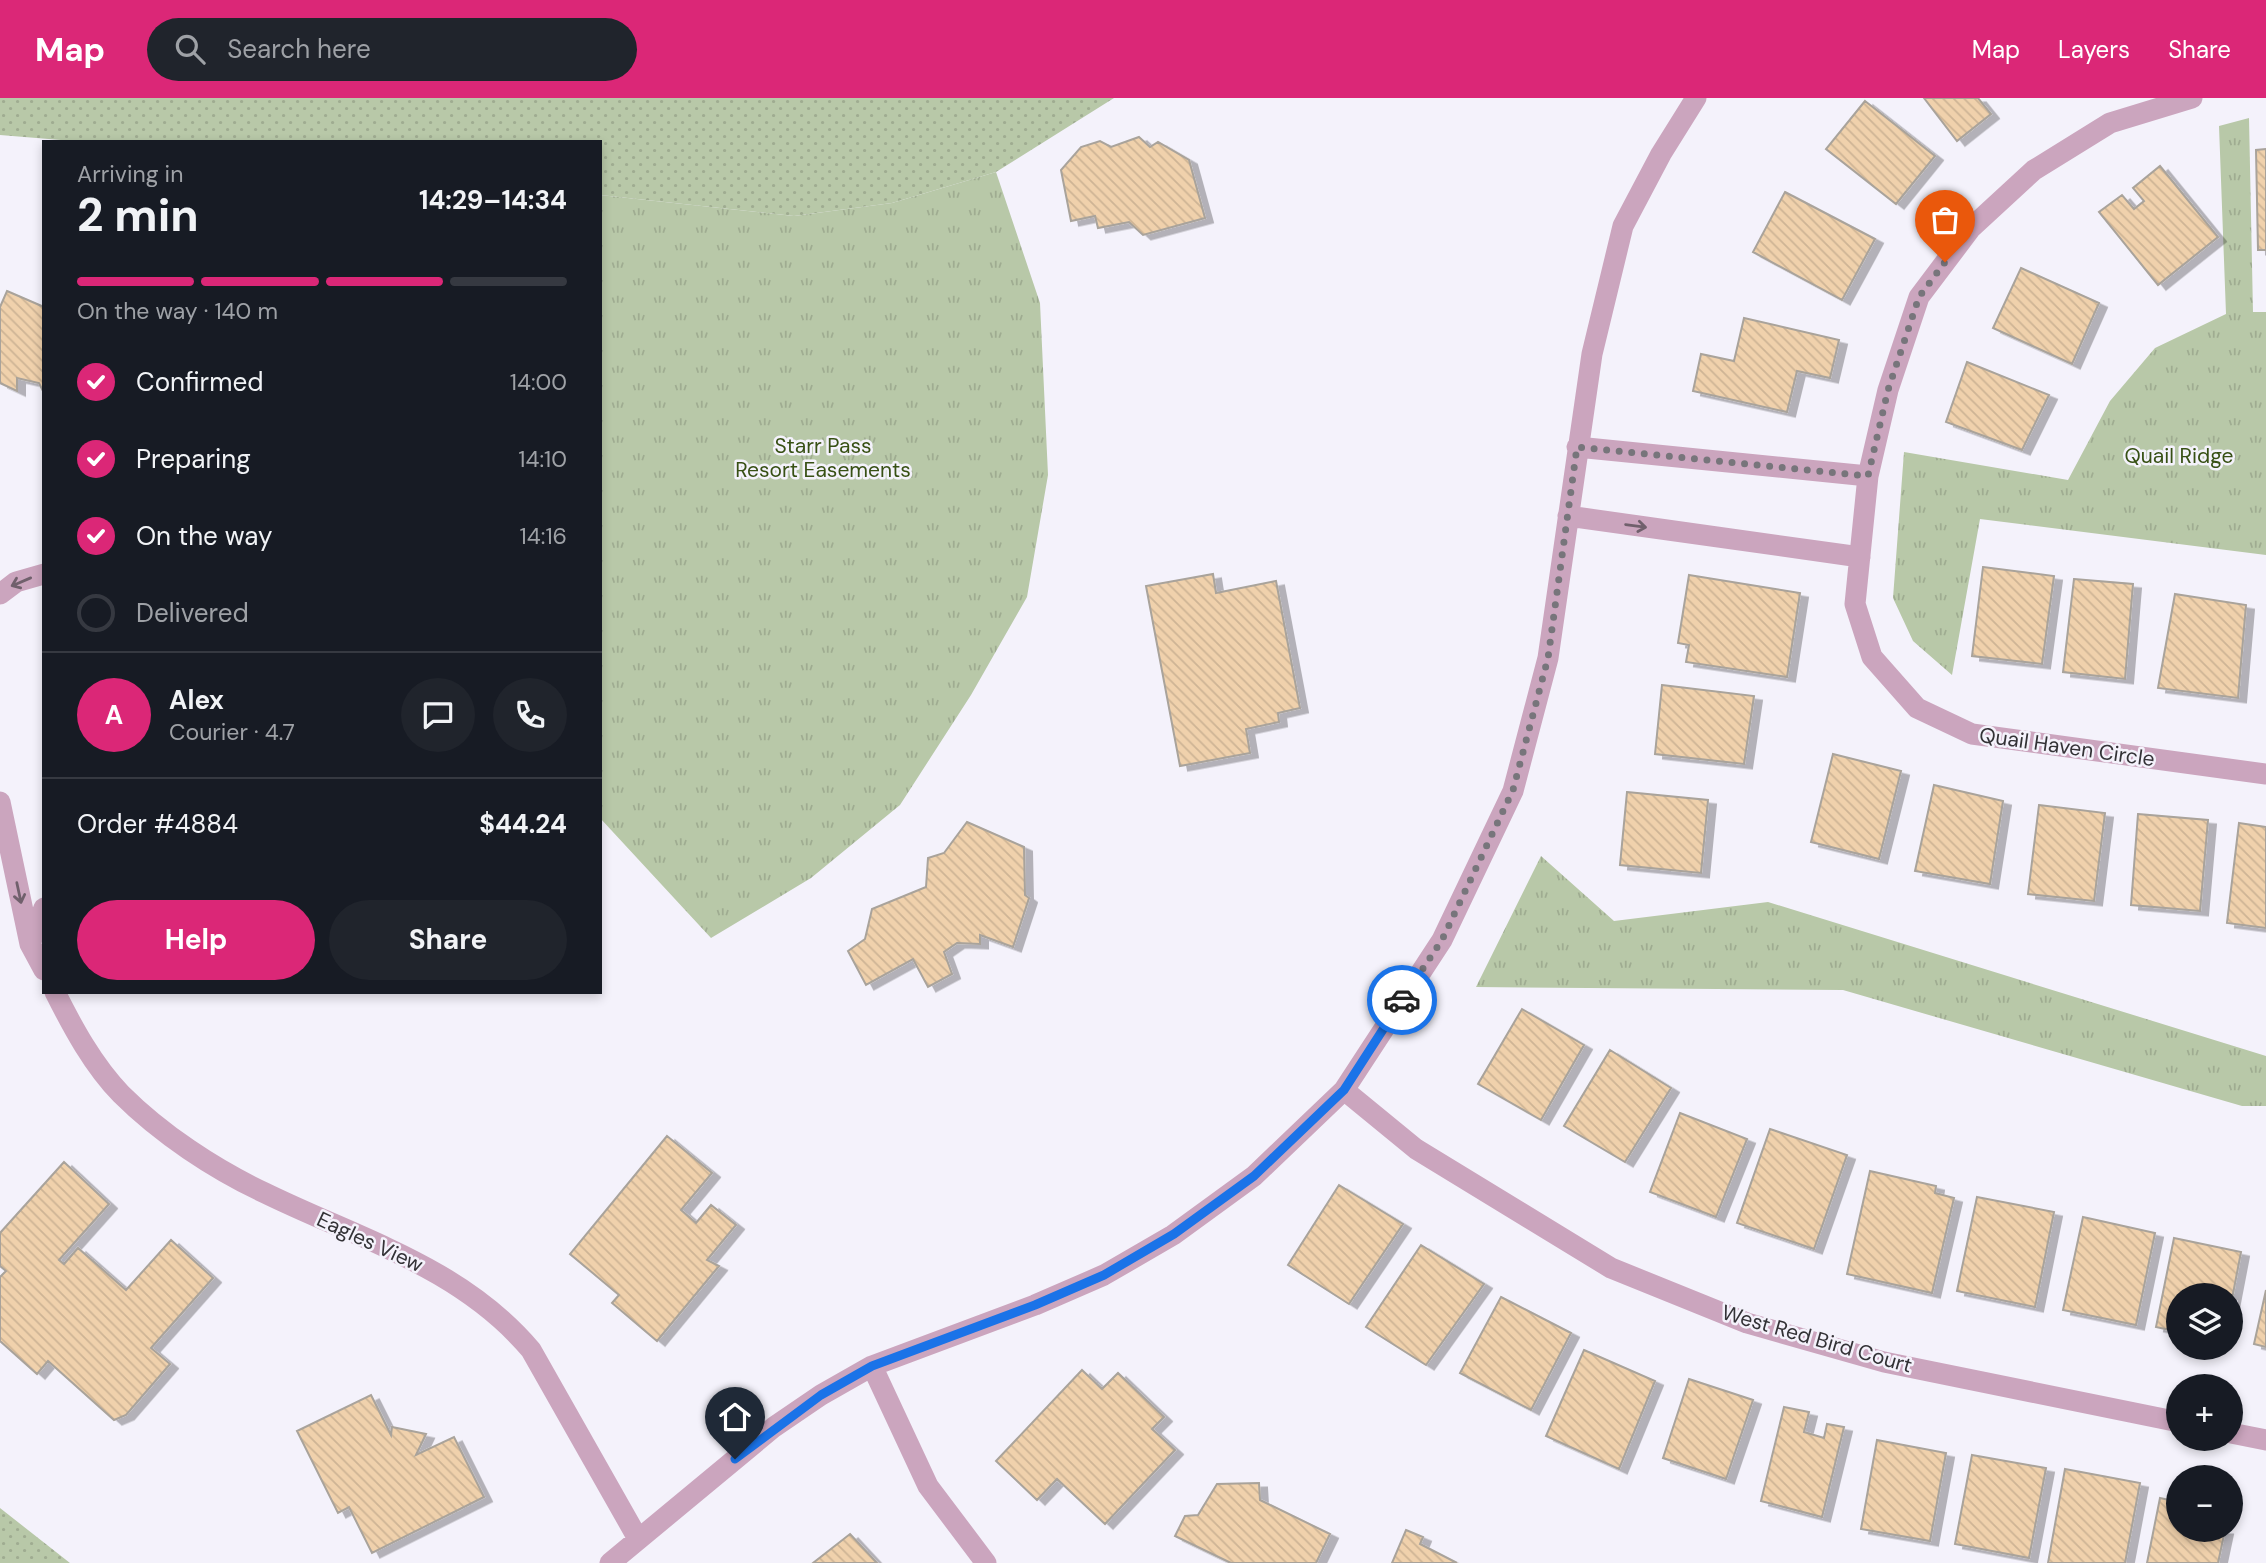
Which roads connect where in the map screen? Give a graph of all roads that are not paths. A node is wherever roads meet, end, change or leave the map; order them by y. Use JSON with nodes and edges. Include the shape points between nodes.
{"nodes":[{"id":1,"x":1696,"y":98,"type":"edge"},
{"id":2,"x":2192,"y":98,"type":"edge"},
{"id":3,"x":1577,"y":447,"type":"junction"},
{"id":4,"x":1868,"y":476,"type":"junction"},
{"id":5,"x":1568,"y":516,"type":"junction"},
{"id":6,"x":1860,"y":557,"type":"junction"},
{"id":7,"x":42,"y":575,"type":"edge"},
{"id":8,"x":0,"y":594,"type":"edge"},
{"id":9,"x":2266,"y":774,"type":"edge"},
{"id":10,"x":0,"y":802,"type":"edge"},
{"id":11,"x":42,"y":913,"type":"edge"},
{"id":12,"x":30,"y":944,"type":"junction"},
{"id":13,"x":42,"y":966,"type":"edge"},
{"id":14,"x":56,"y":994,"type":"edge"},
{"id":15,"x":1344,"y":1090,"type":"junction"},
{"id":16,"x":872,"y":1366,"type":"junction"},
{"id":17,"x":2166,"y":1419,"type":"edge"},
{"id":18,"x":2243,"y":1435,"type":"edge"},
{"id":19,"x":2266,"y":1440,"type":"edge"},
{"id":20,"x":637,"y":1538,"type":"junction"},
{"id":21,"x":610,"y":1563,"type":"edge"},
{"id":22,"x":986,"y":1563,"type":"edge"}],
"edges":[{"from":1,"to":3,"type":"street","via":[[1623,226],[1592,354]]},
{"from":2,"to":4,"type":"street","name":"Quail Haven Circle","via":[[2110,123],[2034,170],[1971,228],[1919,297],[1888,390]]},
{"from":3,"to":4,"type":"street"},
{"from":3,"to":5,"type":"street"},
{"from":4,"to":6,"type":"street","name":"Quail Haven Circle"},
{"from":5,"to":6,"type":"street","one_way":true},
{"from":5,"to":15,"type":"street","via":[[1548,658],[1513,790],[1442,940]]},
{"from":6,"to":9,"type":"street","name":"Quail Haven Circle","via":[[1855,604],[1872,657],[1917,708],[1972,734]]},
{"from":7,"to":8,"type":"street","one_way":true,"via":[[16,582]]},
{"from":10,"to":12,"type":"street","one_way":true},
{"from":11,"to":12,"type":"street"},
{"from":12,"to":13,"type":"street"},
{"from":14,"to":20,"type":"street","name":"Eagles View","via":[[76,1034],[121,1094],[186,1147],[262,1192],[461,1285],[509,1323],[531,1350]]},
{"from":15,"to":16,"type":"street","via":[[1254,1176],[1174,1234],[1104,1275]]},
{"from":15,"to":17,"type":"street","name":"West Red Bird Court","via":[[1416,1149],[1611,1268],[1735,1318],[1884,1362]]},
{"from":16,"to":20,"type":"street","via":[[774,1427]]},
{"from":16,"to":22,"type":"street","via":[[928,1486]]},
{"from":18,"to":19,"type":"street"},
{"from":20,"to":21,"type":"street"}]}
